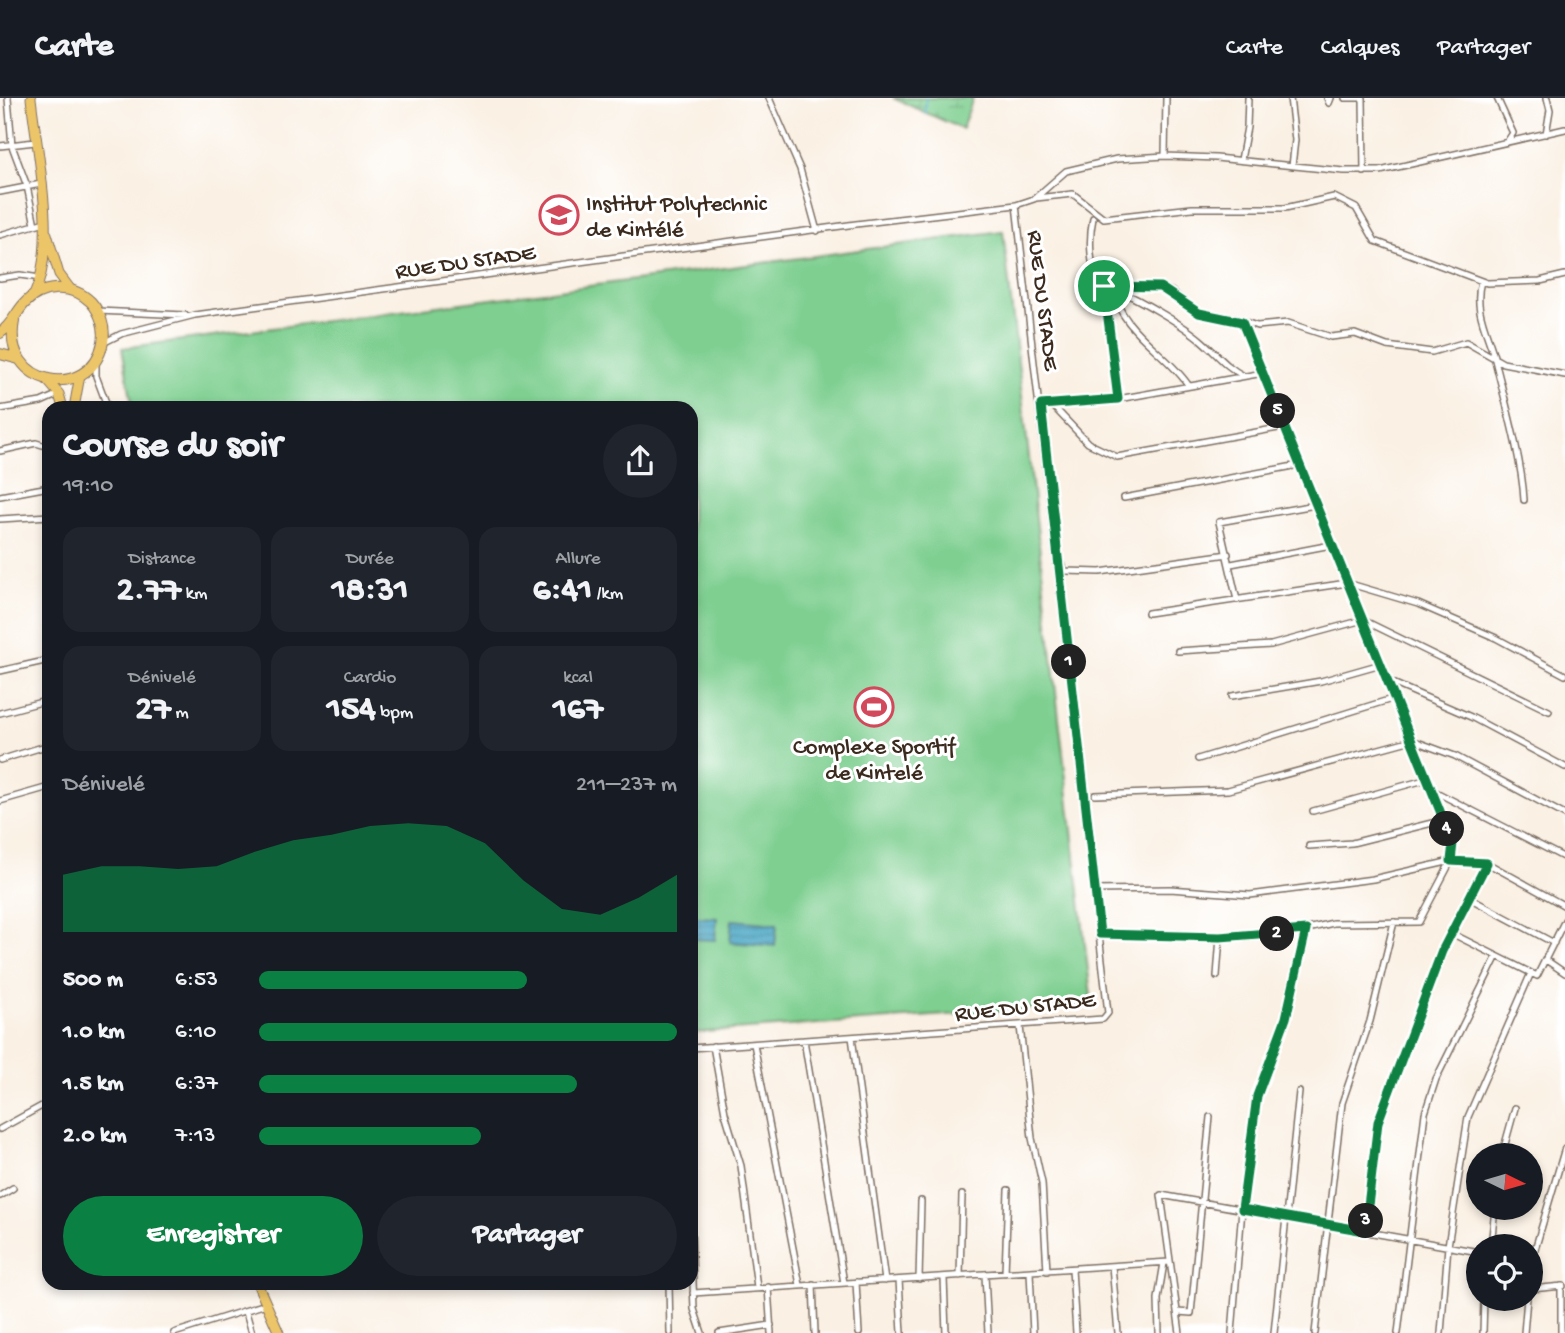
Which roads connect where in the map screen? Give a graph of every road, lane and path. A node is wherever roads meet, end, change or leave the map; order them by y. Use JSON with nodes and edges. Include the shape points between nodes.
{"nodes":[{"id":1,"x":8,"y":98,"type":"edge"},
{"id":2,"x":31,"y":98,"type":"edge"},
{"id":3,"x":769,"y":98,"type":"edge"},
{"id":4,"x":1166,"y":98,"type":"edge"},
{"id":5,"x":1248,"y":98,"type":"edge"},
{"id":6,"x":1290,"y":98,"type":"edge"},
{"id":7,"x":1345,"y":98,"type":"edge"},
{"id":8,"x":1363,"y":98,"type":"edge"},
{"id":9,"x":1497,"y":98,"type":"edge"},
{"id":10,"x":1547,"y":98,"type":"edge"},
{"id":11,"x":1565,"y":130,"type":"edge"},
{"id":12,"x":1546,"y":134,"type":"junction"},
{"id":13,"x":35,"y":142,"type":"junction"},
{"id":14,"x":1506,"y":143,"type":"junction"},
{"id":15,"x":0,"y":146,"type":"edge"},
{"id":16,"x":12,"y":146,"type":"junction"},
{"id":17,"x":1166,"y":156,"type":"junction"},
{"id":18,"x":1241,"y":160,"type":"junction"},
{"id":19,"x":1292,"y":166,"type":"junction"},
{"id":20,"x":1364,"y":172,"type":"junction"},
{"id":21,"x":41,"y":184,"type":"junction"},
{"id":22,"x":27,"y":186,"type":"junction"},
{"id":23,"x":0,"y":192,"type":"edge"},
{"id":24,"x":1036,"y":198,"type":"junction"},
{"id":25,"x":1016,"y":205,"type":"junction"},
{"id":26,"x":1093,"y":218,"type":"dead end"},
{"id":27,"x":35,"y":225,"type":"junction"},
{"id":28,"x":46,"y":225,"type":"junction"},
{"id":29,"x":817,"y":231,"type":"junction"},
{"id":30,"x":0,"y":235,"type":"edge"},
{"id":31,"x":1565,"y":275,"type":"edge"},
{"id":32,"x":0,"y":278,"type":"edge"},
{"id":33,"x":40,"y":278,"type":"junction"},
{"id":34,"x":1481,"y":281,"type":"junction"},
{"id":35,"x":1109,"y":286,"type":"junction"},
{"id":36,"x":71,"y":290,"type":"junction"},
{"id":37,"x":34,"y":295,"type":"junction"},
{"id":38,"x":98,"y":311,"type":"junction"},
{"id":39,"x":195,"y":315,"type":"junction"},
{"id":40,"x":14,"y":321,"type":"junction"},
{"id":41,"x":1242,"y":322,"type":"junction"},
{"id":42,"x":0,"y":333,"type":"edge"},
{"id":43,"x":103,"y":342,"type":"junction"},
{"id":44,"x":0,"y":354,"type":"edge"},
{"id":45,"x":1494,"y":358,"type":"junction"},
{"id":46,"x":19,"y":359,"type":"junction"},
{"id":47,"x":96,"y":361,"type":"junction"},
{"id":48,"x":1263,"y":373,"type":"junction"},
{"id":49,"x":80,"y":375,"type":"junction"},
{"id":50,"x":1565,"y":375,"type":"edge"},
{"id":51,"x":1245,"y":376,"type":"junction"},
{"id":52,"x":47,"y":380,"type":"junction"},
{"id":53,"x":1189,"y":386,"type":"junction"},
{"id":54,"x":59,"y":394,"type":"junction"},
{"id":55,"x":1118,"y":399,"type":"junction"},
{"id":56,"x":61,"y":401,"type":"edge"},
{"id":57,"x":75,"y":401,"type":"edge"},
{"id":58,"x":105,"y":401,"type":"edge"},
{"id":59,"x":1041,"y":405,"type":"junction"},
{"id":60,"x":1052,"y":405,"type":"junction"},
{"id":61,"x":0,"y":409,"type":"edge"},
{"id":62,"x":1284,"y":427,"type":"junction"},
{"id":63,"x":42,"y":445,"type":"edge"},
{"id":64,"x":0,"y":451,"type":"edge"},
{"id":65,"x":1299,"y":464,"type":"junction"},
{"id":66,"x":42,"y":489,"type":"edge"},
{"id":67,"x":0,"y":496,"type":"edge"},
{"id":68,"x":1124,"y":498,"type":"dead end"},
{"id":69,"x":1524,"y":500,"type":"dead end"},
{"id":70,"x":1315,"y":505,"type":"junction"},
{"id":71,"x":42,"y":516,"type":"edge"},
{"id":72,"x":0,"y":519,"type":"edge"},
{"id":73,"x":1331,"y":545,"type":"junction"},
{"id":74,"x":1228,"y":554,"type":"junction"},
{"id":75,"x":1058,"y":559,"type":"junction"},
{"id":76,"x":1231,"y":564,"type":"junction"},
{"id":77,"x":1347,"y":583,"type":"junction"},
{"id":78,"x":1237,"y":600,"type":"junction"},
{"id":79,"x":1147,"y":613,"type":"dead end"},
{"id":80,"x":1363,"y":620,"type":"junction"},
{"id":81,"x":1178,"y":651,"type":"dead end"},
{"id":82,"x":42,"y":662,"type":"edge"},
{"id":83,"x":1381,"y":664,"type":"junction"},
{"id":84,"x":0,"y":671,"type":"edge"},
{"id":85,"x":1565,"y":675,"type":"edge"},
{"id":86,"x":1388,"y":681,"type":"junction"},
{"id":87,"x":1232,"y":696,"type":"dead end"},
{"id":88,"x":1395,"y":698,"type":"junction"},
{"id":89,"x":42,"y":702,"type":"edge"},
{"id":90,"x":1549,"y":711,"type":"dead end"},
{"id":91,"x":0,"y":713,"type":"edge"},
{"id":92,"x":1412,"y":740,"type":"junction"},
{"id":93,"x":42,"y":747,"type":"edge"},
{"id":94,"x":1198,"y":758,"type":"dead end"},
{"id":95,"x":0,"y":760,"type":"edge"},
{"id":96,"x":1565,"y":767,"type":"edge"},
{"id":97,"x":1428,"y":779,"type":"junction"},
{"id":98,"x":42,"y":788,"type":"edge"},
{"id":99,"x":1432,"y":790,"type":"junction"},
{"id":100,"x":1095,"y":795,"type":"dead end"},
{"id":101,"x":0,"y":801,"type":"edge"},
{"id":102,"x":1313,"y":811,"type":"dead end"},
{"id":103,"x":1565,"y":815,"type":"edge"},
{"id":104,"x":1444,"y":820,"type":"junction"},
{"id":105,"x":1309,"y":846,"type":"dead end"},
{"id":106,"x":1565,"y":858,"type":"edge"},
{"id":107,"x":1451,"y":861,"type":"junction"},
{"id":108,"x":1487,"y":863,"type":"junction"},
{"id":109,"x":1095,"y":890,"type":"junction"},
{"id":110,"x":1469,"y":898,"type":"junction"},
{"id":111,"x":1565,"y":906,"type":"edge"},
{"id":112,"x":1565,"y":920,"type":"edge"},
{"id":113,"x":1394,"y":922,"type":"junction"},
{"id":114,"x":1563,"y":928,"type":"edge"},
{"id":115,"x":1306,"y":930,"type":"junction"},
{"id":116,"x":1451,"y":933,"type":"junction"},
{"id":117,"x":1100,"y":934,"type":"junction"},
{"id":118,"x":1220,"y":937,"type":"junction"},
{"id":119,"x":1554,"y":943,"type":"junction"},
{"id":120,"x":1496,"y":956,"type":"junction"},
{"id":121,"x":1546,"y":960,"type":"junction"},
{"id":122,"x":1531,"y":973,"type":"junction"},
{"id":123,"x":1565,"y":973,"type":"edge"},
{"id":124,"x":1217,"y":976,"type":"dead end"},
{"id":125,"x":1020,"y":1026,"type":"junction"},
{"id":126,"x":852,"y":1037,"type":"junction"},
{"id":127,"x":804,"y":1040,"type":"junction"},
{"id":128,"x":754,"y":1044,"type":"junction"},
{"id":129,"x":713,"y":1046,"type":"junction"},
{"id":130,"x":698,"y":1047,"type":"edge"},
{"id":131,"x":1299,"y":1092,"type":"dead end"},
{"id":132,"x":42,"y":1106,"type":"edge"},
{"id":133,"x":1515,"y":1108,"type":"dead end"},
{"id":134,"x":1210,"y":1117,"type":"dead end"},
{"id":135,"x":0,"y":1129,"type":"edge"},
{"id":136,"x":1505,"y":1143,"type":"edge"},
{"id":137,"x":1565,"y":1148,"type":"edge"},
{"id":138,"x":13,"y":1188,"type":"dead end"},
{"id":139,"x":1008,"y":1190,"type":"dead end"},
{"id":140,"x":962,"y":1195,"type":"dead end"},
{"id":141,"x":0,"y":1196,"type":"edge"},
{"id":142,"x":921,"y":1201,"type":"dead end"},
{"id":143,"x":1200,"y":1202,"type":"junction"},
{"id":144,"x":1242,"y":1209,"type":"junction"},
{"id":145,"x":1284,"y":1216,"type":"junction"},
{"id":146,"x":1327,"y":1223,"type":"junction"},
{"id":147,"x":1365,"y":1231,"type":"junction"},
{"id":148,"x":1539,"y":1234,"type":"edge"},
{"id":149,"x":1408,"y":1239,"type":"junction"},
{"id":150,"x":1448,"y":1246,"type":"junction"},
{"id":151,"x":1466,"y":1249,"type":"edge"},
{"id":152,"x":1166,"y":1262,"type":"junction"},
{"id":153,"x":1112,"y":1266,"type":"junction"},
{"id":154,"x":1072,"y":1269,"type":"junction"},
{"id":155,"x":1047,"y":1271,"type":"junction"},
{"id":156,"x":1030,"y":1272,"type":"junction"},
{"id":157,"x":1005,"y":1273,"type":"junction"},
{"id":158,"x":985,"y":1275,"type":"junction"},
{"id":159,"x":960,"y":1276,"type":"junction"},
{"id":160,"x":944,"y":1278,"type":"junction"},
{"id":161,"x":919,"y":1279,"type":"junction"},
{"id":162,"x":899,"y":1280,"type":"junction"},
{"id":163,"x":885,"y":1281,"type":"junction"},
{"id":164,"x":856,"y":1282,"type":"junction"},
{"id":165,"x":844,"y":1283,"type":"junction"},
{"id":166,"x":813,"y":1284,"type":"junction"},
{"id":167,"x":800,"y":1285,"type":"junction"},
{"id":168,"x":1563,"y":1286,"type":"edge"},
{"id":169,"x":757,"y":1287,"type":"junction"},
{"id":170,"x":768,"y":1287,"type":"junction"},
{"id":171,"x":1543,"y":1288,"type":"edge"},
{"id":172,"x":260,"y":1290,"type":"edge"},
{"id":173,"x":669,"y":1290,"type":"edge"},
{"id":174,"x":694,"y":1290,"type":"edge"},
{"id":175,"x":694,"y":1293,"type":"junction"},
{"id":176,"x":266,"y":1304,"type":"junction"},
{"id":177,"x":1484,"y":1311,"type":"edge"},
{"id":178,"x":1526,"y":1311,"type":"edge"},
{"id":179,"x":246,"y":1312,"type":"junction"},
{"id":180,"x":1178,"y":1312,"type":"junction"},
{"id":181,"x":771,"y":1325,"type":"junction"},
{"id":182,"x":174,"y":1333,"type":"edge"},
{"id":183,"x":252,"y":1333,"type":"edge"},
{"id":184,"x":279,"y":1333,"type":"edge"},
{"id":185,"x":670,"y":1333,"type":"edge"},
{"id":186,"x":702,"y":1333,"type":"edge"},
{"id":187,"x":719,"y":1333,"type":"edge"},
{"id":188,"x":771,"y":1333,"type":"edge"},
{"id":189,"x":816,"y":1333,"type":"edge"},
{"id":190,"x":859,"y":1333,"type":"edge"},
{"id":191,"x":902,"y":1333,"type":"edge"},
{"id":192,"x":946,"y":1333,"type":"edge"},
{"id":193,"x":988,"y":1333,"type":"edge"},
{"id":194,"x":1033,"y":1333,"type":"edge"},
{"id":195,"x":1076,"y":1333,"type":"edge"},
{"id":196,"x":1118,"y":1333,"type":"edge"},
{"id":197,"x":1159,"y":1333,"type":"edge"},
{"id":198,"x":1180,"y":1333,"type":"edge"},
{"id":199,"x":1232,"y":1333,"type":"edge"},
{"id":200,"x":1274,"y":1333,"type":"edge"},
{"id":201,"x":1315,"y":1333,"type":"edge"},
{"id":202,"x":1398,"y":1333,"type":"edge"},
{"id":203,"x":1441,"y":1333,"type":"edge"},
{"id":204,"x":1483,"y":1333,"type":"edge"},
{"id":205,"x":1524,"y":1333,"type":"edge"},
{"id":206,"x":1561,"y":1333,"type":"edge"}],
"edges":[{"from":1,"to":16,"type":"street"},
{"from":2,"to":13,"type":"main road"},
{"from":3,"to":29,"type":"street","via":[[800,169]]},
{"from":4,"to":17,"type":"street"},
{"from":5,"to":18,"type":"street"},
{"from":6,"to":19,"type":"street","via":[[1295,139]]},
{"from":7,"to":8,"type":"street"},
{"from":8,"to":20,"type":"street"},
{"from":9,"to":14,"type":"street","via":[[1513,133]]},
{"from":10,"to":12,"type":"street"},
{"from":11,"to":12,"type":"street"},
{"from":12,"to":14,"type":"street"},
{"from":13,"to":16,"type":"street"},
{"from":13,"to":21,"type":"main road"},
{"from":14,"to":20,"type":"street"},
{"from":15,"to":16,"type":"street"},
{"from":16,"to":22,"type":"street"},
{"from":17,"to":18,"type":"street"},
{"from":17,"to":24,"type":"street","via":[[1116,159],[1071,169]]},
{"from":18,"to":19,"type":"street"},
{"from":19,"to":20,"type":"street"},
{"from":21,"to":22,"type":"street"},
{"from":21,"to":28,"type":"main road"},
{"from":22,"to":23,"type":"street"},
{"from":22,"to":27,"type":"street"},
{"from":24,"to":25,"type":"street"},
{"from":24,"to":34,"type":"street","via":[[1073,194],[1104,218],[1192,208],[1285,208],[1334,197],[1356,208],[1375,241]]},
{"from":25,"to":29,"type":"street","name":"RUE DU STADE"},
{"from":25,"to":59,"type":"street","name":"RUE DU STADE"},
{"from":26,"to":35,"type":"street","via":[[1091,244],[1098,278]]},
{"from":27,"to":28,"type":"street"},
{"from":27,"to":30,"type":"street"},
{"from":28,"to":33,"type":"main road"},
{"from":28,"to":36,"type":"main road","via":[[57,269]]},
{"from":29,"to":39,"type":"street","name":"RUE DU STADE"},
{"from":31,"to":34,"type":"street","via":[[1528,282]]},
{"from":32,"to":33,"type":"street"},
{"from":33,"to":37,"type":"main road"},
{"from":34,"to":45,"type":"street","via":[[1479,310]]},
{"from":35,"to":41,"type":"street","via":[[1160,287],[1199,313]]},
{"from":35,"to":51,"type":"street","via":[[1200,339],[1228,369]]},
{"from":35,"to":53,"type":"street","via":[[1136,332]]},
{"from":35,"to":55,"type":"street"},
{"from":36,"to":37,"type":"highway","via":[[58,288]]},
{"from":36,"to":38,"type":"highway"},
{"from":37,"to":40,"type":"highway"},
{"from":38,"to":39,"type":"street","name":"RUE DU STADE"},
{"from":38,"to":43,"type":"highway"},
{"from":39,"to":43,"type":"street","name":"RUE DU STADE"},
{"from":40,"to":42,"type":"highway"},
{"from":40,"to":46,"type":"highway","via":[[12,341]]},
{"from":41,"to":45,"type":"street","via":[[1267,327],[1288,323],[1331,337],[1355,334],[1387,346],[1432,352],[1466,342]]},
{"from":41,"to":48,"type":"street"},
{"from":43,"to":47,"type":"highway"},
{"from":44,"to":46,"type":"highway"},
{"from":45,"to":50,"type":"street"},
{"from":45,"to":69,"type":"street"},
{"from":46,"to":52,"type":"highway"},
{"from":47,"to":49,"type":"highway"},
{"from":47,"to":58,"type":"street"},
{"from":48,"to":51,"type":"street"},
{"from":48,"to":62,"type":"street"},
{"from":49,"to":52,"type":"highway"},
{"from":49,"to":57,"type":"main road"},
{"from":51,"to":53,"type":"street"},
{"from":52,"to":54,"type":"main road"},
{"from":53,"to":55,"type":"street"},
{"from":54,"to":56,"type":"main road"},
{"from":54,"to":61,"type":"street"},
{"from":55,"to":60,"type":"street"},
{"from":59,"to":60,"type":"street"},
{"from":59,"to":75,"type":"street","name":"RUE DU STADE"},
{"from":60,"to":62,"type":"street","via":[[1088,443],[1117,457]]},
{"from":62,"to":65,"type":"street"},
{"from":63,"to":64,"type":"street"},
{"from":65,"to":68,"type":"street"},
{"from":65,"to":70,"type":"street"},
{"from":66,"to":67,"type":"street"},
{"from":70,"to":73,"type":"street"},
{"from":70,"to":74,"type":"street","via":[[1219,522]]},
{"from":71,"to":72,"type":"street"},
{"from":73,"to":76,"type":"street"},
{"from":73,"to":77,"type":"street"},
{"from":74,"to":75,"type":"street","via":[[1100,572],[1065,571]]},
{"from":74,"to":76,"type":"street"},
{"from":75,"to":109,"type":"street","name":"RUE DU STADE"},
{"from":76,"to":78,"type":"street"},
{"from":77,"to":78,"type":"street"},
{"from":77,"to":80,"type":"street"},
{"from":77,"to":85,"type":"street","via":[[1418,604]]},
{"from":78,"to":79,"type":"street"},
{"from":80,"to":81,"type":"street","via":[[1271,645]]},
{"from":80,"to":83,"type":"street"},
{"from":80,"to":90,"type":"street"},
{"from":82,"to":84,"type":"street"},
{"from":83,"to":86,"type":"street"},
{"from":83,"to":87,"type":"street","via":[[1321,681]]},
{"from":86,"to":88,"type":"street"},
{"from":86,"to":96,"type":"street"},
{"from":88,"to":92,"type":"street"},
{"from":88,"to":94,"type":"street"},
{"from":89,"to":91,"type":"street"},
{"from":92,"to":97,"type":"street"},
{"from":92,"to":100,"type":"street","via":[[1228,790]]},
{"from":92,"to":103,"type":"street","via":[[1455,756]]},
{"from":93,"to":95,"type":"street"},
{"from":97,"to":99,"type":"street"},
{"from":97,"to":102,"type":"street"},
{"from":98,"to":101,"type":"street"},
{"from":99,"to":104,"type":"street"},
{"from":99,"to":106,"type":"street"},
{"from":104,"to":105,"type":"street","via":[[1352,844]]},
{"from":104,"to":107,"type":"street","via":[[1453,843]]},
{"from":107,"to":108,"type":"street"},
{"from":107,"to":109,"type":"street","via":[[1373,879],[1262,894]]},
{"from":107,"to":113,"type":"street","via":[[1419,922]]},
{"from":108,"to":110,"type":"street"},
{"from":108,"to":111,"type":"street"},
{"from":109,"to":117,"type":"street","name":"RUE DU STADE"},
{"from":110,"to":116,"type":"street"},
{"from":110,"to":119,"type":"street"},
{"from":112,"to":114,"type":"street"},
{"from":113,"to":115,"type":"street","via":[[1333,923]]},
{"from":113,"to":146,"type":"street","via":[[1370,1021],[1342,1103]]},
{"from":114,"to":119,"type":"street"},
{"from":115,"to":118,"type":"street"},
{"from":115,"to":144,"type":"street","via":[[1286,1018],[1257,1096]]},
{"from":116,"to":120,"type":"street"},
{"from":116,"to":147,"type":"street","via":[[1378,1122]]},
{"from":117,"to":118,"type":"street"},
{"from":117,"to":125,"type":"street","name":"RUE DU STADE","via":[[1107,1016]]},
{"from":118,"to":124,"type":"street"},
{"from":119,"to":121,"type":"street"},
{"from":120,"to":122,"type":"street"},
{"from":120,"to":149,"type":"street","via":[[1436,1079],[1425,1113]]},
{"from":121,"to":122,"type":"street","via":[[1537,976]]},
{"from":121,"to":123,"type":"street"},
{"from":122,"to":150,"type":"street","via":[[1468,1117]]},
{"from":125,"to":126,"type":"street","name":"RUE DU STADE"},
{"from":125,"to":155,"type":"street","via":[[1032,1138],[1042,1183]]},
{"from":126,"to":127,"type":"street","name":"RUE DU STADE"},
{"from":126,"to":163,"type":"street"},
{"from":127,"to":128,"type":"street","name":"RUE DU STADE"},
{"from":127,"to":165,"type":"street"},
{"from":128,"to":129,"type":"street","name":"RUE DU STADE"},
{"from":128,"to":167,"type":"street"},
{"from":129,"to":130,"type":"street","name":"RUE DU STADE"},
{"from":129,"to":169,"type":"street","via":[[725,1113],[741,1166]]},
{"from":131,"to":145,"type":"street"},
{"from":132,"to":135,"type":"street"},
{"from":133,"to":136,"type":"street"},
{"from":134,"to":143,"type":"street"},
{"from":137,"to":148,"type":"street"},
{"from":138,"to":141,"type":"street"},
{"from":139,"to":157,"type":"street"},
{"from":140,"to":159,"type":"street"},
{"from":142,"to":161,"type":"street"},
{"from":143,"to":144,"type":"street"},
{"from":143,"to":152,"type":"street","via":[[1161,1195]]},
{"from":143,"to":180,"type":"street","via":[[1191,1313]]},
{"from":144,"to":145,"type":"street"},
{"from":144,"to":199,"type":"street"},
{"from":145,"to":146,"type":"street"},
{"from":145,"to":200,"type":"street"},
{"from":146,"to":147,"type":"street"},
{"from":146,"to":201,"type":"street"},
{"from":147,"to":149,"type":"street"},
{"from":149,"to":150,"type":"street"},
{"from":149,"to":202,"type":"street"},
{"from":150,"to":151,"type":"street"},
{"from":150,"to":203,"type":"street"},
{"from":152,"to":153,"type":"street"},
{"from":152,"to":180,"type":"street"},
{"from":152,"to":197,"type":"street","via":[[1158,1299]]},
{"from":153,"to":154,"type":"street"},
{"from":153,"to":196,"type":"street"},
{"from":154,"to":155,"type":"street"},
{"from":154,"to":195,"type":"street"},
{"from":155,"to":156,"type":"street"},
{"from":156,"to":157,"type":"street"},
{"from":156,"to":194,"type":"street"},
{"from":157,"to":158,"type":"street"},
{"from":158,"to":159,"type":"street"},
{"from":158,"to":193,"type":"street"},
{"from":159,"to":160,"type":"street"},
{"from":160,"to":161,"type":"street"},
{"from":160,"to":192,"type":"street"},
{"from":161,"to":162,"type":"street"},
{"from":162,"to":163,"type":"street"},
{"from":162,"to":191,"type":"street"},
{"from":163,"to":164,"type":"street"},
{"from":164,"to":165,"type":"street"},
{"from":164,"to":190,"type":"street"},
{"from":165,"to":166,"type":"street"},
{"from":166,"to":167,"type":"street"},
{"from":166,"to":189,"type":"street"},
{"from":167,"to":170,"type":"street"},
{"from":168,"to":171,"type":"street"},
{"from":168,"to":206,"type":"street"},
{"from":169,"to":170,"type":"street"},
{"from":169,"to":175,"type":"street"},
{"from":170,"to":181,"type":"street"},
{"from":172,"to":176,"type":"main road"},
{"from":173,"to":185,"type":"street"},
{"from":174,"to":175,"type":"street"},
{"from":175,"to":186,"type":"street"},
{"from":176,"to":179,"type":"street"},
{"from":176,"to":184,"type":"main road"},
{"from":177,"to":204,"type":"street"},
{"from":178,"to":205,"type":"street"},
{"from":179,"to":182,"type":"street"},
{"from":179,"to":183,"type":"street"},
{"from":180,"to":198,"type":"street"},
{"from":181,"to":187,"type":"street"},
{"from":181,"to":188,"type":"street"}]}
